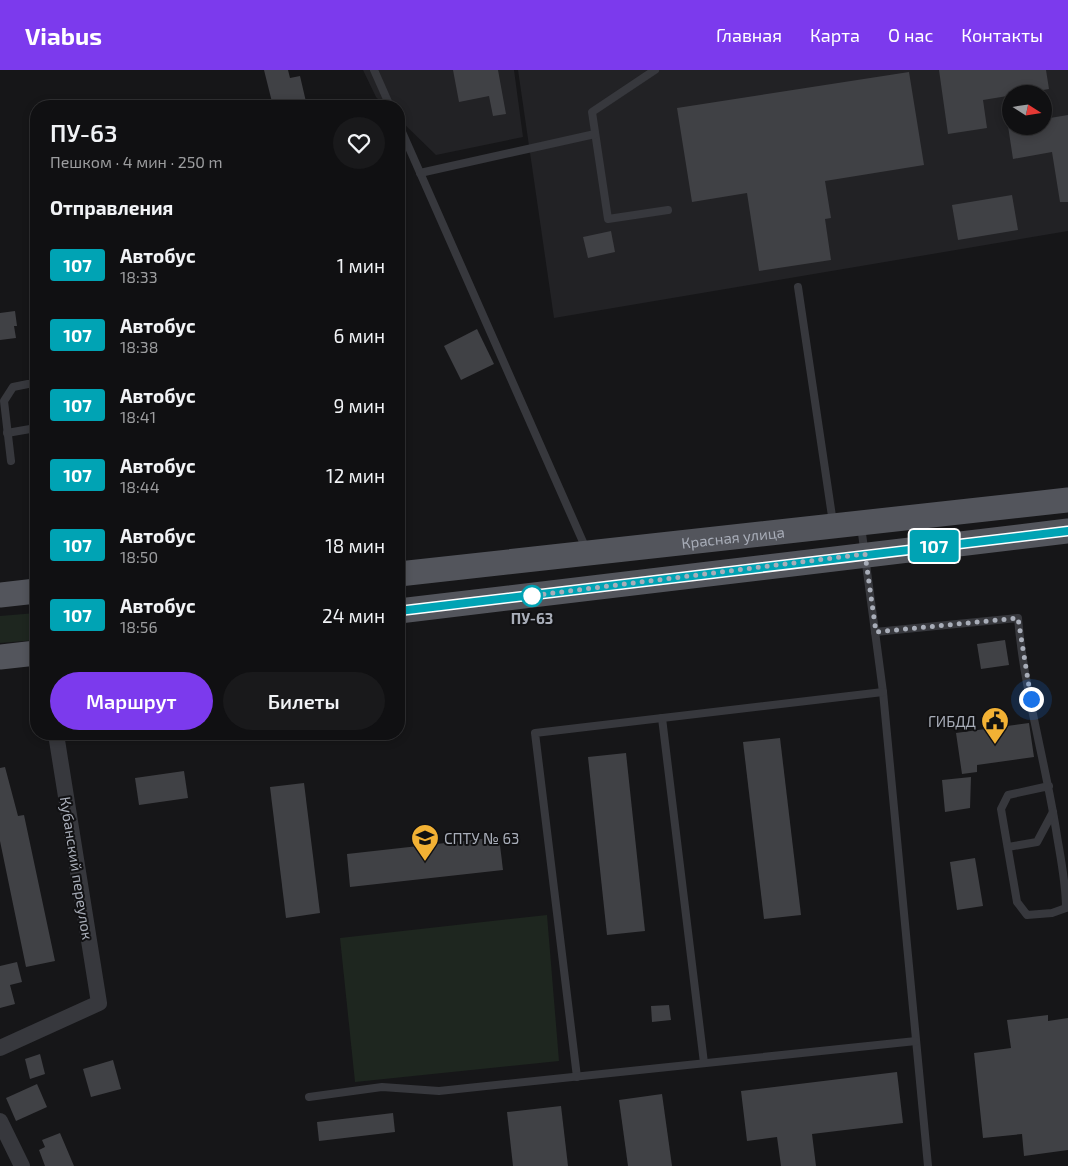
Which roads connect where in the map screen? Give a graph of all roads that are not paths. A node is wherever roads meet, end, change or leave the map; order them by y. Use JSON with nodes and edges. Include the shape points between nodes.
{"nodes":[{"id":1,"x":374,"y":70,"type":"edge"},
{"id":2,"x":655,"y":70,"type":"edge"},
{"id":3,"x":387,"y":100,"type":"edge"},
{"id":4,"x":595,"y":134,"type":"junction"},
{"id":5,"x":405,"y":139,"type":"edge"},
{"id":6,"x":420,"y":173,"type":"junction"},
{"id":7,"x":668,"y":210,"type":"dead end"},
{"id":8,"x":798,"y":287,"type":"dead end"},
{"id":9,"x":28,"y":384,"type":"dead end"},
{"id":10,"x":30,"y":429,"type":"edge"},
{"id":11,"x":7,"y":433,"type":"junction"},
{"id":12,"x":11,"y":461,"type":"dead end"},
{"id":13,"x":1068,"y":500,"type":"edge"},
{"id":14,"x":861,"y":524,"type":"junction"},
{"id":15,"x":834,"y":527,"type":"junction"},
{"id":16,"x":1068,"y":531,"type":"edge"},
{"id":17,"x":865,"y":554,"type":"junction"},
{"id":18,"x":589,"y":555,"type":"junction"},
{"id":19,"x":405,"y":573,"type":"edge"},
{"id":20,"x":30,"y":592,"type":"edge"},
{"id":21,"x":0,"y":595,"type":"edge"},
{"id":22,"x":405,"y":610,"type":"edge"},
{"id":23,"x":876,"y":632,"type":"junction"},
{"id":24,"x":30,"y":654,"type":"edge"},
{"id":25,"x":0,"y":657,"type":"edge"},
{"id":26,"x":883,"y":692,"type":"junction"},
{"id":27,"x":662,"y":718,"type":"junction"},
{"id":28,"x":57,"y":740,"type":"edge"},
{"id":29,"x":1049,"y":786,"type":"junction"},
{"id":30,"x":1053,"y":812,"type":"junction"},
{"id":31,"x":1008,"y":847,"type":"junction"},
{"id":32,"x":916,"y":1041,"type":"junction"},
{"id":33,"x":0,"y":1048,"type":"edge"},
{"id":34,"x":704,"y":1064,"type":"junction"},
{"id":35,"x":577,"y":1077,"type":"junction"},
{"id":36,"x":309,"y":1097,"type":"dead end"},
{"id":37,"x":0,"y":1121,"type":"edge"},
{"id":38,"x":22,"y":1166,"type":"edge"},
{"id":39,"x":928,"y":1166,"type":"edge"}],
"edges":[{"from":1,"to":3,"type":"lane"},
{"from":2,"to":4,"type":"lane","via":[[592,112]]},
{"from":4,"to":6,"type":"lane"},
{"from":4,"to":7,"type":"lane","via":[[608,219]]},
{"from":5,"to":6,"type":"lane"},
{"from":6,"to":18,"type":"lane"},
{"from":8,"to":15,"type":"lane"},
{"from":9,"to":11,"type":"lane","via":[[13,387],[4,401]]},
{"from":10,"to":11,"type":"lane"},
{"from":11,"to":12,"type":"lane"},
{"from":13,"to":14,"type":"main road","name":"Красная улица"},
{"from":14,"to":15,"type":"main road","name":"Красная улица"},
{"from":14,"to":17,"type":"lane"},
{"from":15,"to":18,"type":"main road","name":"Красная улица"},
{"from":16,"to":17,"type":"main road","name":"Красная улица"},
{"from":17,"to":22,"type":"main road","name":"Красная улица"},
{"from":17,"to":23,"type":"lane"},
{"from":18,"to":19,"type":"main road","name":"Красная улица"},
{"from":20,"to":21,"type":"main road"},
{"from":23,"to":26,"type":"lane"},
{"from":23,"to":29,"type":"lane","via":[[1018,618]]},
{"from":24,"to":25,"type":"main road"},
{"from":26,"to":27,"type":"lane"},
{"from":26,"to":32,"type":"lane"},
{"from":27,"to":34,"type":"lane"},
{"from":27,"to":35,"type":"lane","via":[[535,733]]},
{"from":28,"to":33,"type":"street","name":"Кубанский переулок","via":[[99,1003]]},
{"from":29,"to":30,"type":"lane"},
{"from":29,"to":31,"type":"lane","via":[[1008,795],[1001,809]]},
{"from":30,"to":31,"type":"lane","via":[[1036,842]]},
{"from":30,"to":31,"type":"lane","via":[[1066,889],[1066,908],[1027,915],[1017,902]]},
{"from":32,"to":34,"type":"lane"},
{"from":32,"to":39,"type":"lane"},
{"from":34,"to":35,"type":"lane"},
{"from":35,"to":36,"type":"lane","via":[[439,1091],[382,1087]]},
{"from":37,"to":38,"type":"street"}]}
